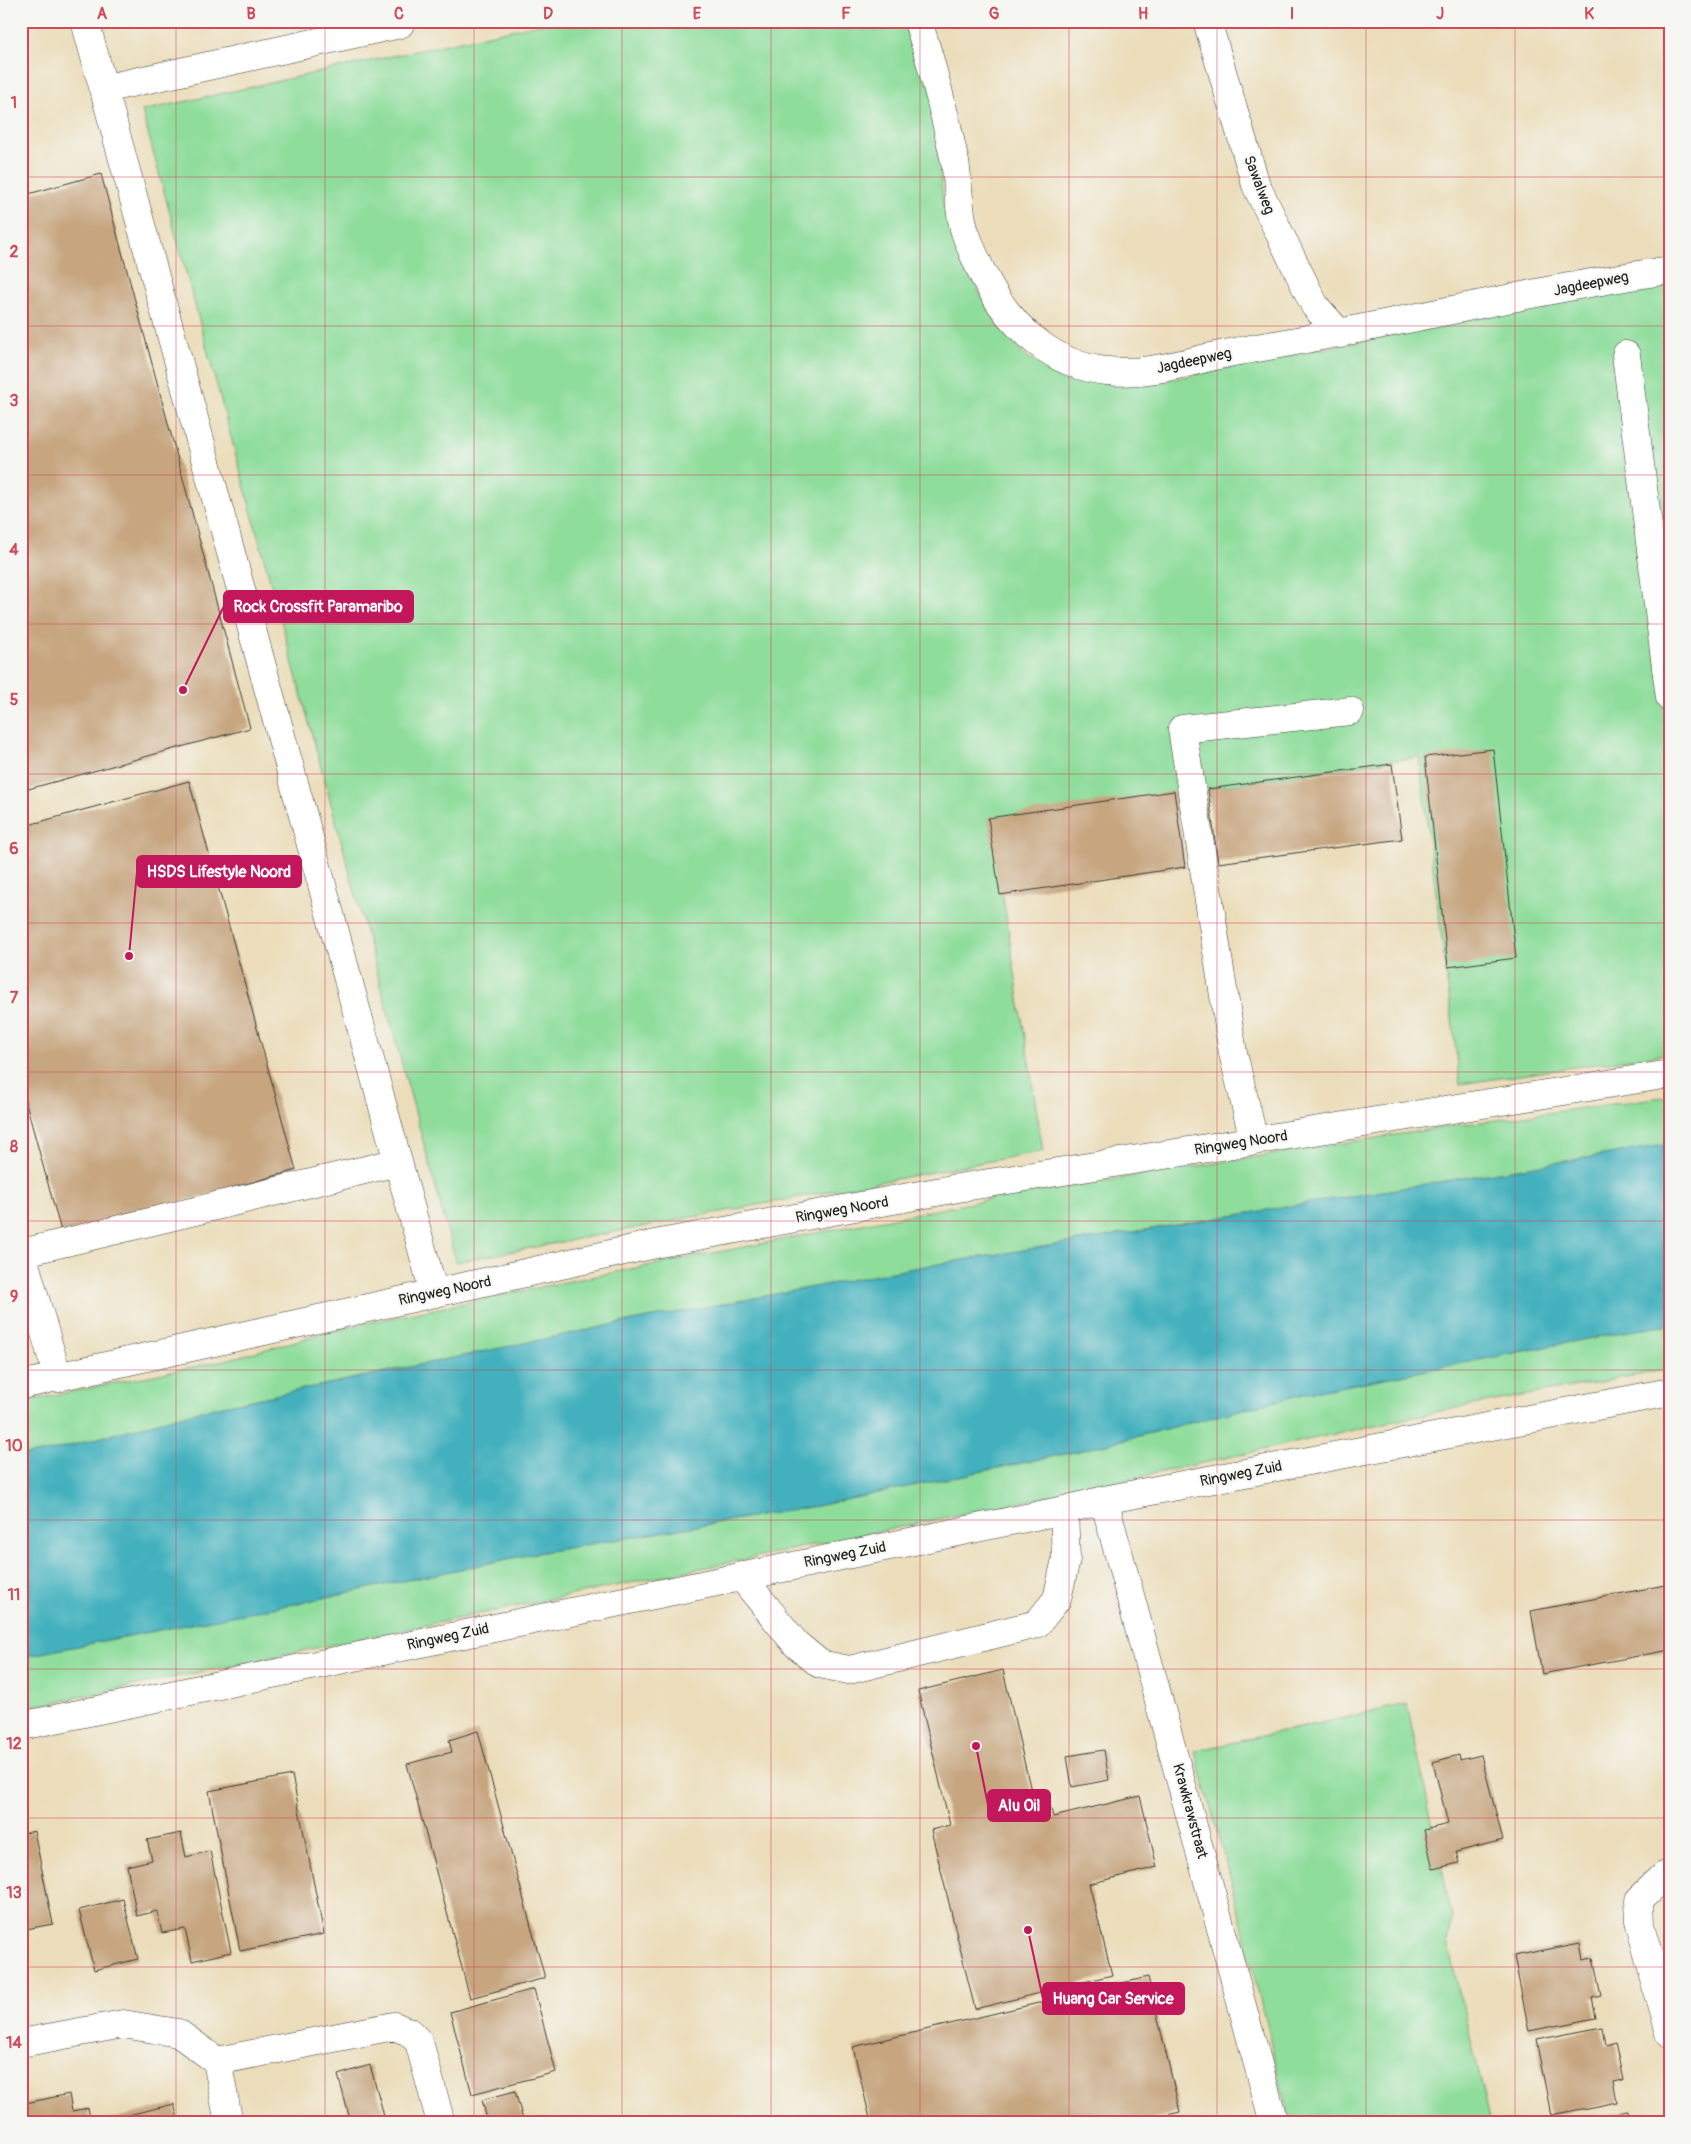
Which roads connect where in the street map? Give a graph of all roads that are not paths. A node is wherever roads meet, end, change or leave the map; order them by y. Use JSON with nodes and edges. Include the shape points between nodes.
{"nodes":[{"id":1,"x":85,"y":21,"type":"edge"},
{"id":2,"x":918,"y":21,"type":"edge"},
{"id":3,"x":1207,"y":21,"type":"edge"},
{"id":4,"x":404,"y":22,"type":"edge"},
{"id":5,"x":103,"y":89,"type":"junction"},
{"id":6,"x":1670,"y":270,"type":"edge"},
{"id":7,"x":1340,"y":334,"type":"junction"},
{"id":8,"x":1626,"y":355,"type":"dead end"},
{"id":9,"x":1670,"y":698,"type":"edge"},
{"id":10,"x":1350,"y":712,"type":"dead end"},
{"id":11,"x":1670,"y":1074,"type":"edge"},
{"id":12,"x":1254,"y":1141,"type":"junction"},
{"id":13,"x":398,"y":1162,"type":"junction"},
{"id":14,"x":22,"y":1252,"type":"edge"},
{"id":15,"x":434,"y":1293,"type":"junction"},
{"id":16,"x":58,"y":1378,"type":"junction"},
{"id":17,"x":21,"y":1385,"type":"edge"},
{"id":18,"x":1670,"y":1392,"type":"edge"},
{"id":19,"x":1104,"y":1500,"type":"junction"},
{"id":20,"x":1064,"y":1510,"type":"junction"},
{"id":21,"x":741,"y":1576,"type":"junction"},
{"id":22,"x":21,"y":1726,"type":"edge"},
{"id":23,"x":1670,"y":1874,"type":"edge"},
{"id":24,"x":1670,"y":2034,"type":"edge"},
{"id":25,"x":21,"y":2043,"type":"edge"},
{"id":26,"x":217,"y":2061,"type":"junction"},
{"id":27,"x":229,"y":2123,"type":"edge"},
{"id":28,"x":441,"y":2123,"type":"edge"},
{"id":29,"x":1274,"y":2123,"type":"edge"}],
"edges":[{"from":1,"to":5,"type":"street"},
{"from":2,"to":7,"type":"street","name":"Jagdeepweg","via":[[939,87],[965,231],[990,287],[1023,332],[1063,360],[1106,371],[1162,370],[1228,353]]},
{"from":3,"to":7,"type":"street","name":"Sawalweg","via":[[1256,185],[1315,306]]},
{"from":4,"to":5,"type":"street"},
{"from":5,"to":13,"type":"street"},
{"from":6,"to":7,"type":"street","name":"Jagdeepweg"},
{"from":8,"to":9,"type":"street"},
{"from":10,"to":12,"type":"street","via":[[1182,728],[1233,1053]]},
{"from":11,"to":12,"type":"street","name":"Ringweg Noord"},
{"from":12,"to":15,"type":"street","name":"Ringweg Noord","via":[[958,1188],[660,1243]]},
{"from":13,"to":14,"type":"street"},
{"from":13,"to":15,"type":"street"},
{"from":14,"to":16,"type":"street"},
{"from":15,"to":16,"type":"street","name":"Ringweg Noord"},
{"from":16,"to":17,"type":"street","name":"Ringweg Noord"},
{"from":18,"to":19,"type":"street","name":"Ringweg Zuid"},
{"from":19,"to":20,"type":"street","name":"Ringweg Zuid"},
{"from":19,"to":29,"type":"street","name":"Krawkrawstraat"},
{"from":20,"to":21,"type":"street","name":"Ringweg Zuid"},
{"from":20,"to":21,"type":"street","via":[[1066,1559],[1057,1599],[1037,1624],[849,1670],[820,1664],[796,1644]]},
{"from":21,"to":22,"type":"street","name":"Ringweg Zuid"},
{"from":23,"to":24,"type":"street","via":[[1639,1900],[1640,1925]]},
{"from":25,"to":26,"type":"street","via":[[123,2024],[178,2033]]},
{"from":26,"to":27,"type":"street"},
{"from":26,"to":28,"type":"street","via":[[394,2026],[409,2032],[419,2042]]}]}
